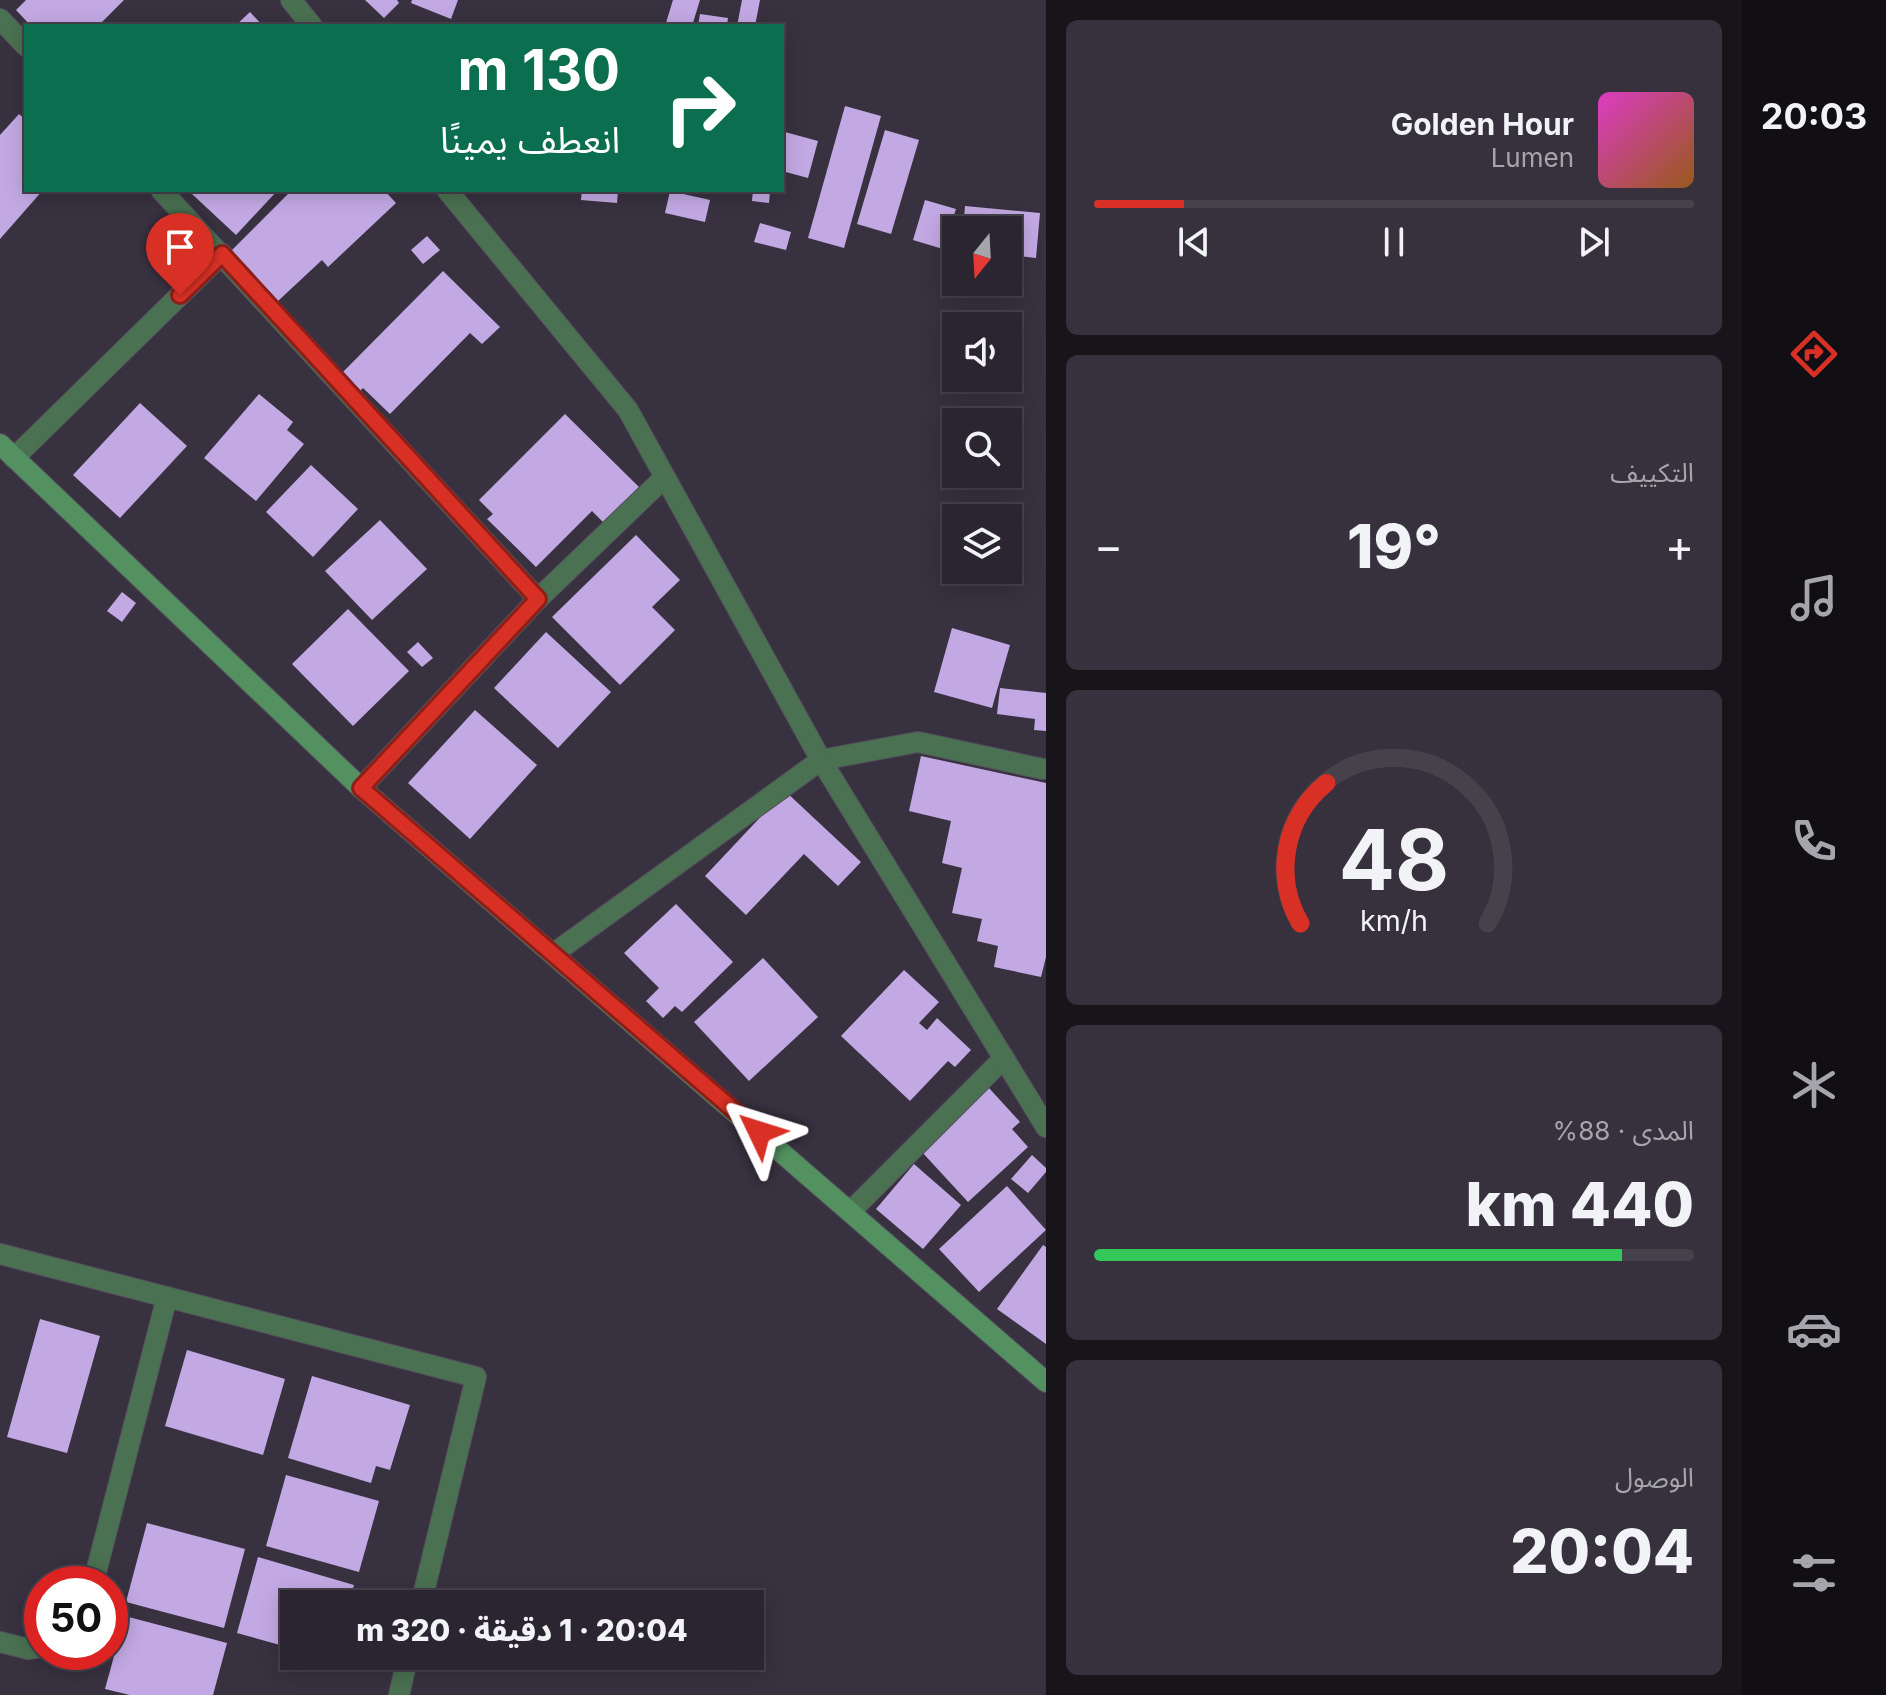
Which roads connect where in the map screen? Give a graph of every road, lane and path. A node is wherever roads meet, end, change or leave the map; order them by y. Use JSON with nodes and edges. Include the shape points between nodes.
{"nodes":[{"id":1,"x":291,"y":0,"type":"edge"},
{"id":2,"x":0,"y":19,"type":"edge"},
{"id":3,"x":310,"y":24,"type":"edge"},
{"id":4,"x":24,"y":44,"type":"edge"},
{"id":5,"x":163,"y":192,"type":"edge"},
{"id":6,"x":449,"y":192,"type":"edge"},
{"id":7,"x":222,"y":254,"type":"junction"},
{"id":8,"x":7,"y":451,"type":"edge"},
{"id":9,"x":665,"y":477,"type":"junction"},
{"id":10,"x":538,"y":599,"type":"junction"},
{"id":11,"x":821,"y":760,"type":"junction"},
{"id":12,"x":1043,"y":769,"type":"dead end"},
{"id":13,"x":361,"y":788,"type":"junction"},
{"id":14,"x":553,"y":954,"type":"junction"},
{"id":15,"x":1004,"y":1058,"type":"junction"},
{"id":16,"x":1046,"y":1127,"type":"edge"},
{"id":17,"x":851,"y":1211,"type":"junction"},
{"id":18,"x":0,"y":1254,"type":"edge"},
{"id":19,"x":167,"y":1297,"type":"junction"},
{"id":20,"x":1046,"y":1382,"type":"edge"},
{"id":21,"x":98,"y":1566,"type":"edge"},
{"id":22,"x":424,"y":1590,"type":"edge"},
{"id":23,"x":0,"y":1642,"type":"edge"},
{"id":24,"x":24,"y":1648,"type":"edge"},
{"id":25,"x":405,"y":1670,"type":"edge"},
{"id":26,"x":399,"y":1695,"type":"edge"}],
"edges":[{"from":1,"to":3,"type":"street"},
{"from":2,"to":4,"type":"street"},
{"from":5,"to":7,"type":"street"},
{"from":6,"to":9,"type":"street","via":[[628,410]]},
{"from":7,"to":8,"type":"street"},
{"from":7,"to":10,"type":"street"},
{"from":8,"to":13,"type":"main road"},
{"from":9,"to":10,"type":"street"},
{"from":9,"to":11,"type":"street"},
{"from":10,"to":13,"type":"street"},
{"from":11,"to":12,"type":"street","via":[[918,742]]},
{"from":11,"to":14,"type":"street"},
{"from":11,"to":15,"type":"street"},
{"from":13,"to":14,"type":"main road"},
{"from":14,"to":17,"type":"main road"},
{"from":15,"to":16,"type":"street"},
{"from":15,"to":17,"type":"street"},
{"from":17,"to":20,"type":"main road"},
{"from":18,"to":19,"type":"street"},
{"from":19,"to":21,"type":"street"},
{"from":19,"to":22,"type":"street","via":[[476,1377]]},
{"from":23,"to":24,"type":"street"},
{"from":25,"to":26,"type":"street"}]}
